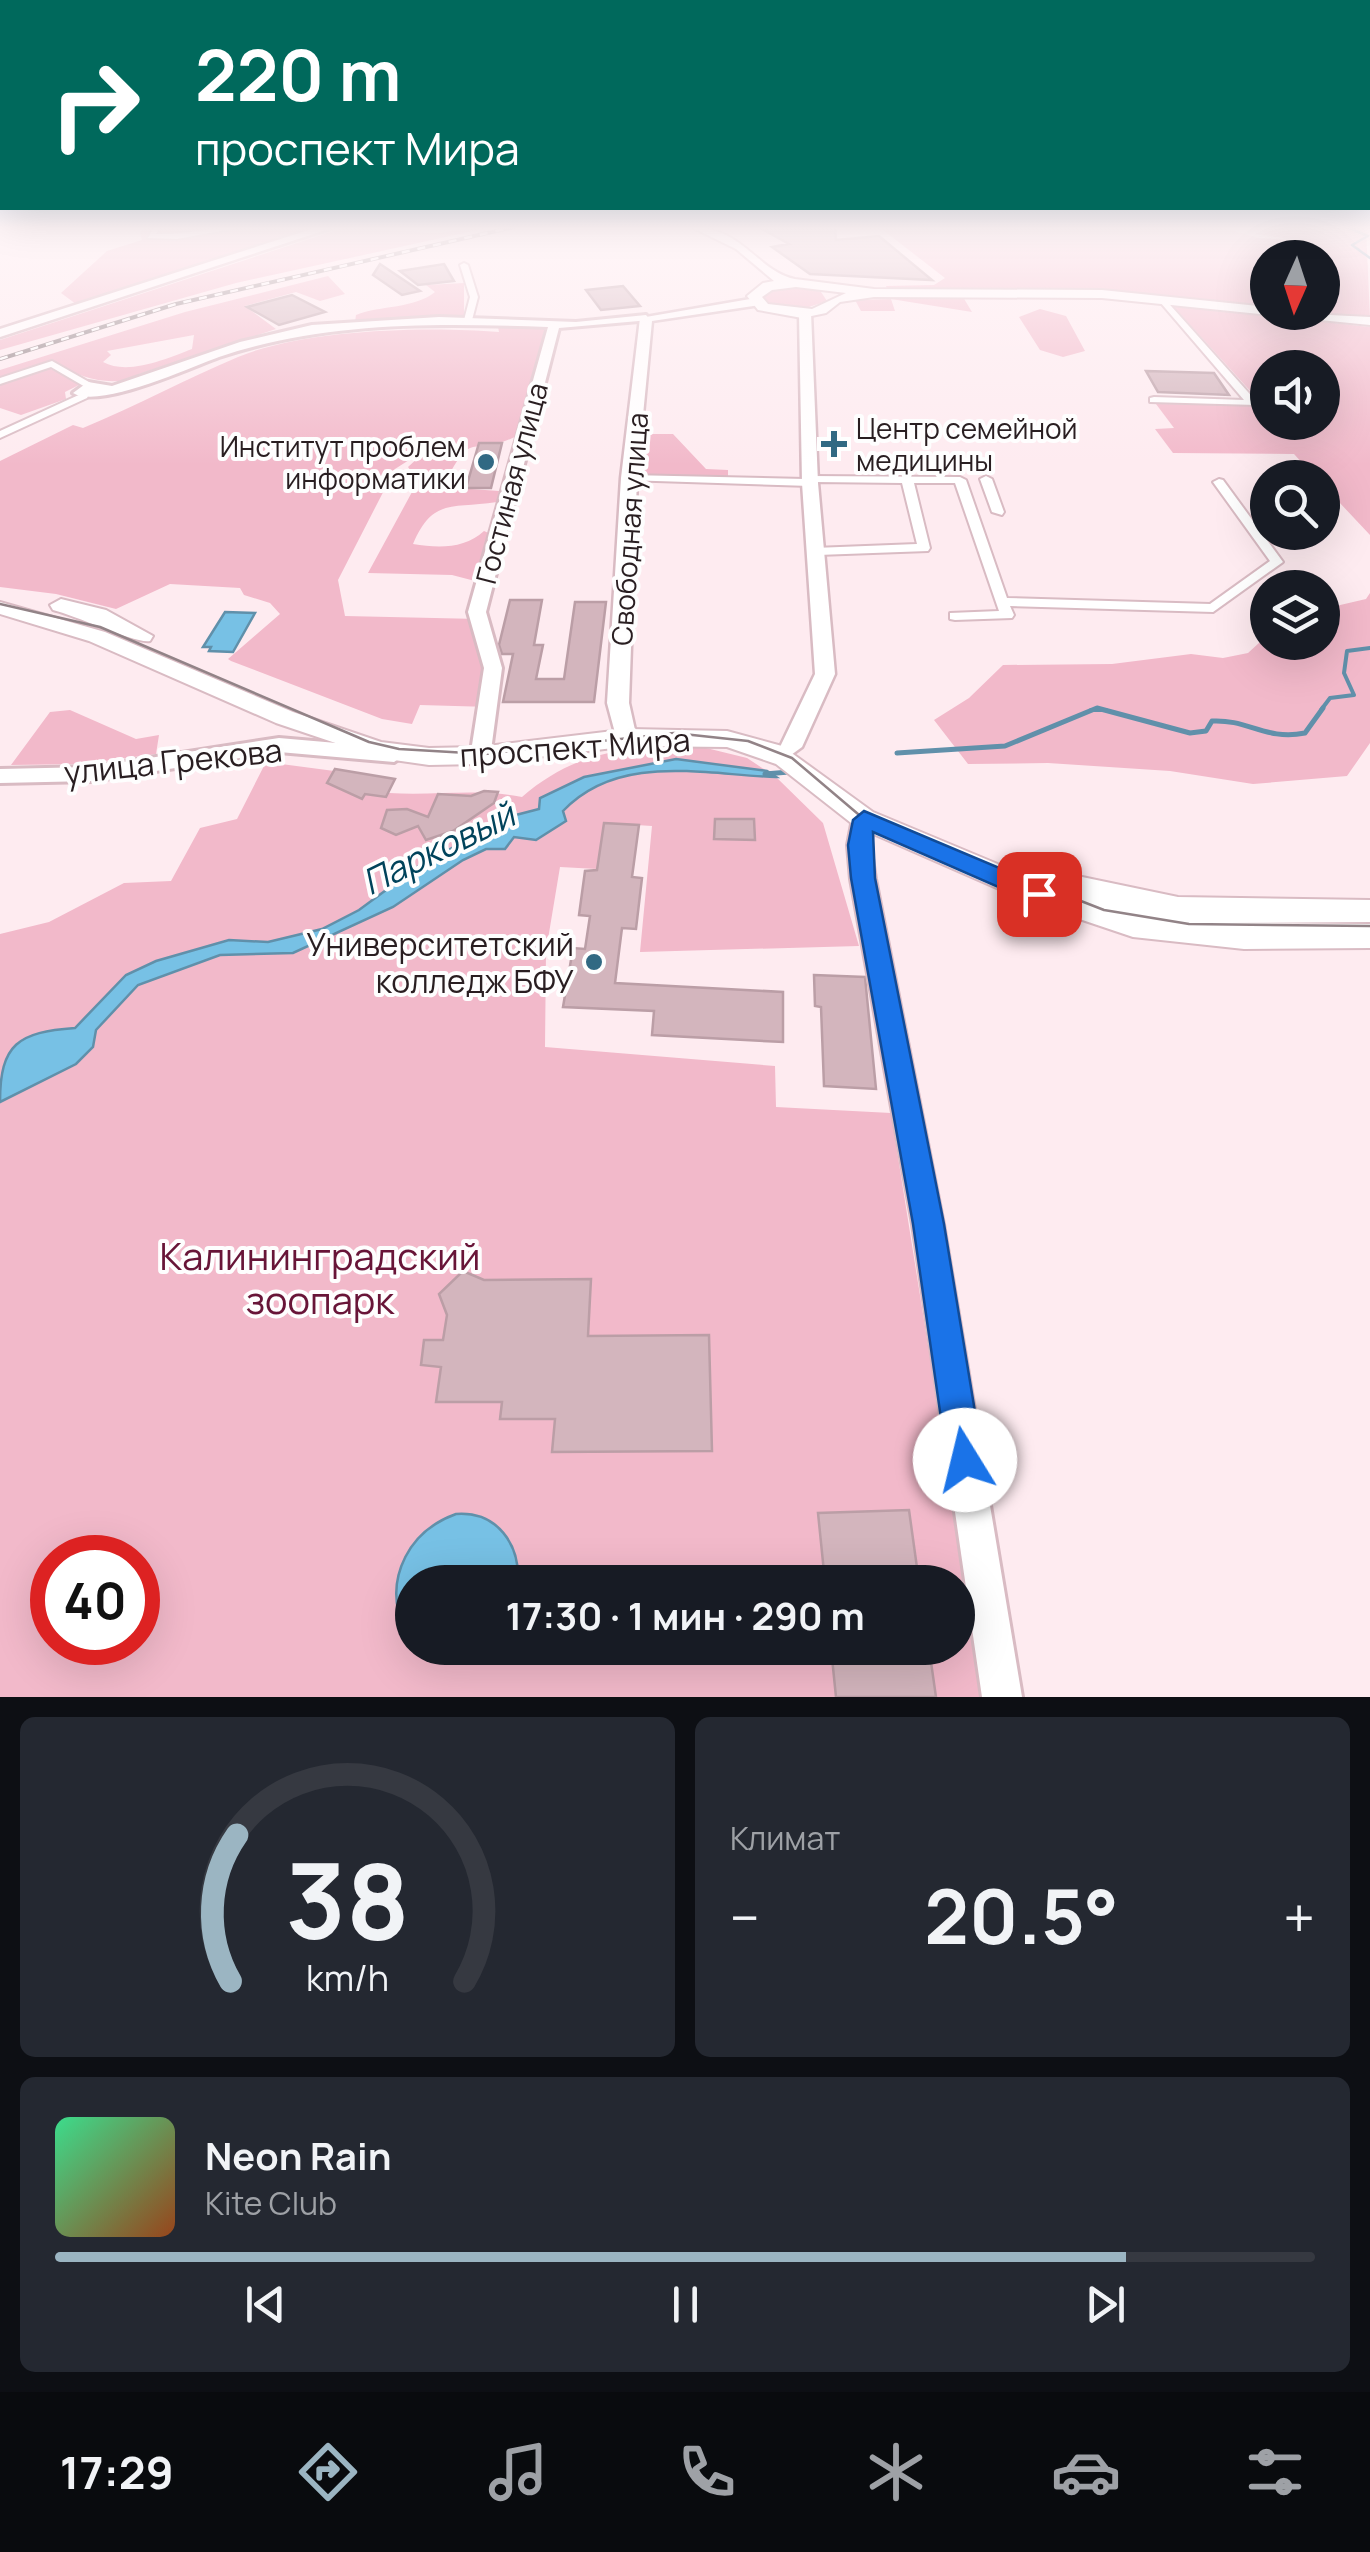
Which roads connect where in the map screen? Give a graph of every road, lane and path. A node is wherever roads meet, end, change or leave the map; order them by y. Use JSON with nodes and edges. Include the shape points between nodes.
{"nodes":[{"id":1,"x":82,"y":306,"type":"edge"},
{"id":2,"x":471,"y":306,"type":"edge"},
{"id":3,"x":727,"y":306,"type":"edge"},
{"id":4,"x":766,"y":306,"type":"edge"},
{"id":5,"x":829,"y":306,"type":"edge"},
{"id":6,"x":1168,"y":306,"type":"edge"},
{"id":7,"x":1217,"y":306,"type":"edge"},
{"id":8,"x":1250,"y":310,"type":"edge"},
{"id":9,"x":805,"y":312,"type":"junction"},
{"id":10,"x":646,"y":318,"type":"junction"},
{"id":11,"x":1340,"y":318,"type":"edge"},
{"id":12,"x":468,"y":320,"type":"junction"},
{"id":13,"x":1370,"y":321,"type":"edge"},
{"id":14,"x":554,"y":325,"type":"junction"},
{"id":15,"x":0,"y":332,"type":"edge"},
{"id":16,"x":0,"y":381,"type":"edge"},
{"id":17,"x":87,"y":391,"type":"junction"},
{"id":18,"x":1154,"y":400,"type":"dead end"},
{"id":19,"x":0,"y":435,"type":"edge"},
{"id":20,"x":629,"y":478,"type":"junction"},
{"id":21,"x":986,"y":479,"type":"dead end"},
{"id":22,"x":810,"y":482,"type":"junction"},
{"id":23,"x":1219,"y":482,"type":"dead end"},
{"id":24,"x":908,"y":484,"type":"junction"},
{"id":25,"x":998,"y":512,"type":"dead end"},
{"id":26,"x":818,"y":551,"type":"junction"},
{"id":27,"x":0,"y":594,"type":"edge"},
{"id":28,"x":1002,"y":602,"type":"junction"},
{"id":29,"x":0,"y":608,"type":"edge"},
{"id":30,"x":954,"y":616,"type":"dead end"},
{"id":31,"x":624,"y":734,"type":"junction"},
{"id":32,"x":482,"y":751,"type":"junction"},
{"id":33,"x":793,"y":754,"type":"junction"},
{"id":34,"x":405,"y":755,"type":"junction"},
{"id":35,"x":0,"y":776,"type":"edge"},
{"id":36,"x":853,"y":810,"type":"junction"},
{"id":37,"x":1370,"y":911,"type":"edge"},
{"id":38,"x":1370,"y":936,"type":"edge"},
{"id":39,"x":1002,"y":1697,"type":"edge"}],
"edges":[{"from":1,"to":15,"type":"main road"},
{"from":2,"to":12,"type":"street"},
{"from":3,"to":10,"type":"main road"},
{"from":4,"to":9,"type":"main road"},
{"from":5,"to":9,"type":"main road"},
{"from":6,"to":18,"type":"street","via":[[1252,403]]},
{"from":7,"to":8,"type":"main road"},
{"from":9,"to":22,"type":"main road"},
{"from":10,"to":14,"type":"street"},
{"from":10,"to":20,"type":"main road","name":"Свободная улица"},
{"from":11,"to":13,"type":"main road"},
{"from":12,"to":14,"type":"street"},
{"from":12,"to":17,"type":"street","via":[[312,330]]},
{"from":14,"to":32,"type":"street","name":"Гостиная улица","via":[[477,612],[493,668]]},
{"from":16,"to":17,"type":"street","via":[[52,364]]},
{"from":17,"to":19,"type":"street"},
{"from":20,"to":22,"type":"street"},
{"from":20,"to":31,"type":"main road","name":"Свободная улица","via":[[618,703]]},
{"from":21,"to":25,"type":"street"},
{"from":22,"to":24,"type":"street"},
{"from":22,"to":26,"type":"main road"},
{"from":23,"to":28,"type":"street","via":[[1277,562],[1213,608]]},
{"from":24,"to":26,"type":"street","via":[[924,548]]},
{"from":24,"to":28,"type":"street","via":[[960,480]]},
{"from":26,"to":33,"type":"main road","via":[[825,674]]},
{"from":27,"to":32,"type":"main road","name":"проспект Мира","via":[[98,615],[347,726]]},
{"from":28,"to":30,"type":"street","via":[[1007,615]]},
{"from":29,"to":34,"type":"main road","name":"проспект Мира","via":[[76,627],[359,744]]},
{"from":31,"to":32,"type":"main road","name":"проспект Мира"},
{"from":31,"to":33,"type":"main road","name":"проспект Мира","via":[[695,736]]},
{"from":32,"to":34,"type":"main road","name":"проспект Мира"},
{"from":33,"to":36,"type":"main road","name":"проспект Мира"},
{"from":34,"to":35,"type":"street","name":"улица Грекова","via":[[280,745],[91,774]]},
{"from":36,"to":37,"type":"main road","name":"проспект Мира","via":[[1146,908]]},
{"from":36,"to":38,"type":"main road","name":"проспект Мира","via":[[1039,894],[1132,925],[1244,938]]},
{"from":36,"to":39,"type":"street","via":[[928,1224]]}]}
